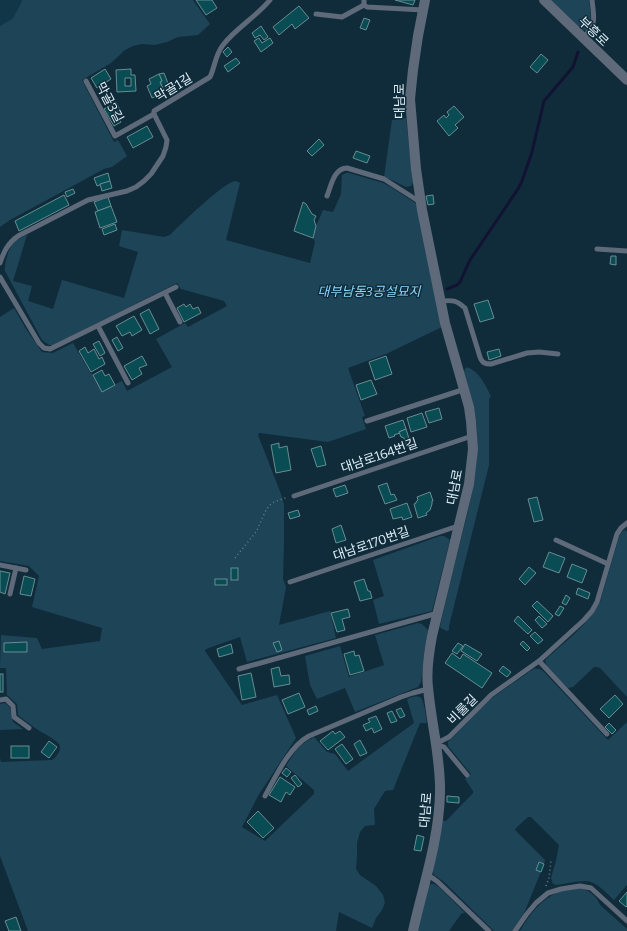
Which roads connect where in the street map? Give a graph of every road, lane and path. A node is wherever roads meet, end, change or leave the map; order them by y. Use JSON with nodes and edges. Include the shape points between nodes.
{"nodes":[{"id":1,"x":270,"y":0,"type":"edge"},
{"id":2,"x":544,"y":0,"type":"edge"},
{"id":3,"x":592,"y":0,"type":"edge"},
{"id":4,"x":364,"y":2,"type":"edge"},
{"id":5,"x":424,"y":5,"type":"edge"},
{"id":6,"x":316,"y":14,"type":"dead end"},
{"id":7,"x":583,"y":38,"type":"junction"},
{"id":8,"x":627,"y":80,"type":"edge"},
{"id":9,"x":86,"y":81,"type":"dead end"},
{"id":10,"x":154,"y":114,"type":"junction"},
{"id":11,"x":327,"y":196,"type":"dead end"},
{"id":12,"x":421,"y":203,"type":"junction"},
{"id":13,"x":597,"y":249,"type":"dead end"},
{"id":14,"x":627,"y":251,"type":"edge"},
{"id":15,"x":0,"y":263,"type":"edge"},
{"id":16,"x":0,"y":277,"type":"edge"},
{"id":17,"x":176,"y":287,"type":"dead end"},
{"id":18,"x":165,"y":293,"type":"junction"},
{"id":19,"x":441,"y":301,"type":"junction"},
{"id":20,"x":180,"y":322,"type":"dead end"},
{"id":21,"x":98,"y":326,"type":"junction"},
{"id":22,"x":558,"y":354,"type":"dead end"},
{"id":23,"x":128,"y":383,"type":"dead end"},
{"id":24,"x":465,"y":389,"type":"junction"},
{"id":25,"x":367,"y":421,"type":"dead end"},
{"id":26,"x":472,"y":436,"type":"junction"},
{"id":27,"x":294,"y":496,"type":"joint"},
{"id":28,"x":627,"y":523,"type":"edge"},
{"id":29,"x":459,"y":525,"type":"junction"},
{"id":30,"x":556,"y":540,"type":"dead end"},
{"id":31,"x":235,"y":558,"type":"dead end"},
{"id":32,"x":608,"y":564,"type":"junction"},
{"id":33,"x":0,"y":565,"type":"edge"},
{"id":34,"x":16,"y":568,"type":"junction"},
{"id":35,"x":26,"y":570,"type":"dead end"},
{"id":36,"x":290,"y":582,"type":"dead end"},
{"id":37,"x":10,"y":594,"type":"dead end"},
{"id":38,"x":438,"y":613,"type":"junction"},
{"id":39,"x":539,"y":661,"type":"junction"},
{"id":40,"x":239,"y":669,"type":"dead end"},
{"id":41,"x":428,"y":689,"type":"junction"},
{"id":42,"x":0,"y":700,"type":"edge"},
{"id":43,"x":28,"y":728,"type":"dead end"},
{"id":44,"x":607,"y":734,"type":"dead end"},
{"id":45,"x":435,"y":744,"type":"junction"},
{"id":46,"x":467,"y":775,"type":"dead end"},
{"id":47,"x":265,"y":796,"type":"dead end"},
{"id":48,"x":551,"y":861,"type":"dead end"},
{"id":49,"x":427,"y":874,"type":"junction"},
{"id":50,"x":545,"y":888,"type":"dead end"},
{"id":51,"x":627,"y":920,"type":"edge"},
{"id":52,"x":413,"y":931,"type":"edge"},
{"id":53,"x":489,"y":931,"type":"edge"},
{"id":54,"x":515,"y":931,"type":"edge"}],
"edges":[{"from":1,"to":10,"type":"lane","name":"막골1길","via":[[222,46],[210,77],[156,109]]},
{"from":2,"to":7,"type":"street","name":"부흥로"},
{"from":3,"to":7,"type":"lane","via":[[593,25]]},
{"from":4,"to":5,"type":"lane","via":[[367,7]]},
{"from":4,"to":6,"type":"lane","via":[[342,16]]},
{"from":5,"to":12,"type":"street","name":"대남로","via":[[414,57],[410,99]]},
{"from":7,"to":8,"type":"street","name":"부흥로"},
{"from":9,"to":10,"type":"lane","name":"막골3길","via":[[115,136]]},
{"from":10,"to":15,"type":"lane","name":"막골1길","via":[[167,140],[166,147],[158,165],[144,181],[127,191],[88,200],[18,236],[8,244]]},
{"from":11,"to":12,"type":"lane","via":[[336,174],[339,170],[347,168],[384,179]]},
{"from":12,"to":19,"type":"street","name":"대남로"},
{"from":13,"to":14,"type":"lane"},
{"from":16,"to":21,"type":"lane","via":[[44,348],[50,349]]},
{"from":17,"to":18,"type":"lane"},
{"from":18,"to":20,"type":"lane"},
{"from":18,"to":21,"type":"lane"},
{"from":19,"to":22,"type":"lane","via":[[451,300],[465,308],[480,357],[486,364],[533,352]]},
{"from":19,"to":24,"type":"street","name":"대남로"},
{"from":21,"to":23,"type":"lane"},
{"from":24,"to":25,"type":"lane"},
{"from":24,"to":26,"type":"street","name":"대남로"},
{"from":26,"to":27,"type":"lane","name":"대남로164번길"},
{"from":26,"to":29,"type":"street","name":"대남로","via":[[469,484]]},
{"from":27,"to":31,"type":"path","via":[[270,505],[256,532]]},
{"from":28,"to":32,"type":"lane","name":"비룰길","via":[[617,534]]},
{"from":29,"to":36,"type":"lane","name":"대남로170번길"},
{"from":29,"to":38,"type":"street","name":"대남로"},
{"from":30,"to":32,"type":"lane"},
{"from":32,"to":39,"type":"lane","name":"비룰길","via":[[592,611]]},
{"from":33,"to":34,"type":"lane"},
{"from":34,"to":35,"type":"lane"},
{"from":34,"to":37,"type":"lane"},
{"from":38,"to":40,"type":"lane"},
{"from":38,"to":41,"type":"street","name":"대남로","via":[[430,648]]},
{"from":39,"to":44,"type":"lane"},
{"from":39,"to":45,"type":"lane","name":"비룰길","via":[[491,695],[449,737]]},
{"from":41,"to":45,"type":"street","name":"대남로"},
{"from":41,"to":47,"type":"lane","via":[[401,697],[303,740],[291,752]]},
{"from":42,"to":43,"type":"lane","via":[[6,699],[13,706],[14,717]]},
{"from":45,"to":46,"type":"lane","via":[[444,747]]},
{"from":45,"to":49,"type":"street","name":"대남로","via":[[440,793],[435,840]]},
{"from":48,"to":50,"type":"path"},
{"from":49,"to":52,"type":"street","name":"대남로"},
{"from":49,"to":53,"type":"lane"},
{"from":51,"to":54,"type":"lane","via":[[591,888],[580,886],[548,894],[536,903]]}]}
